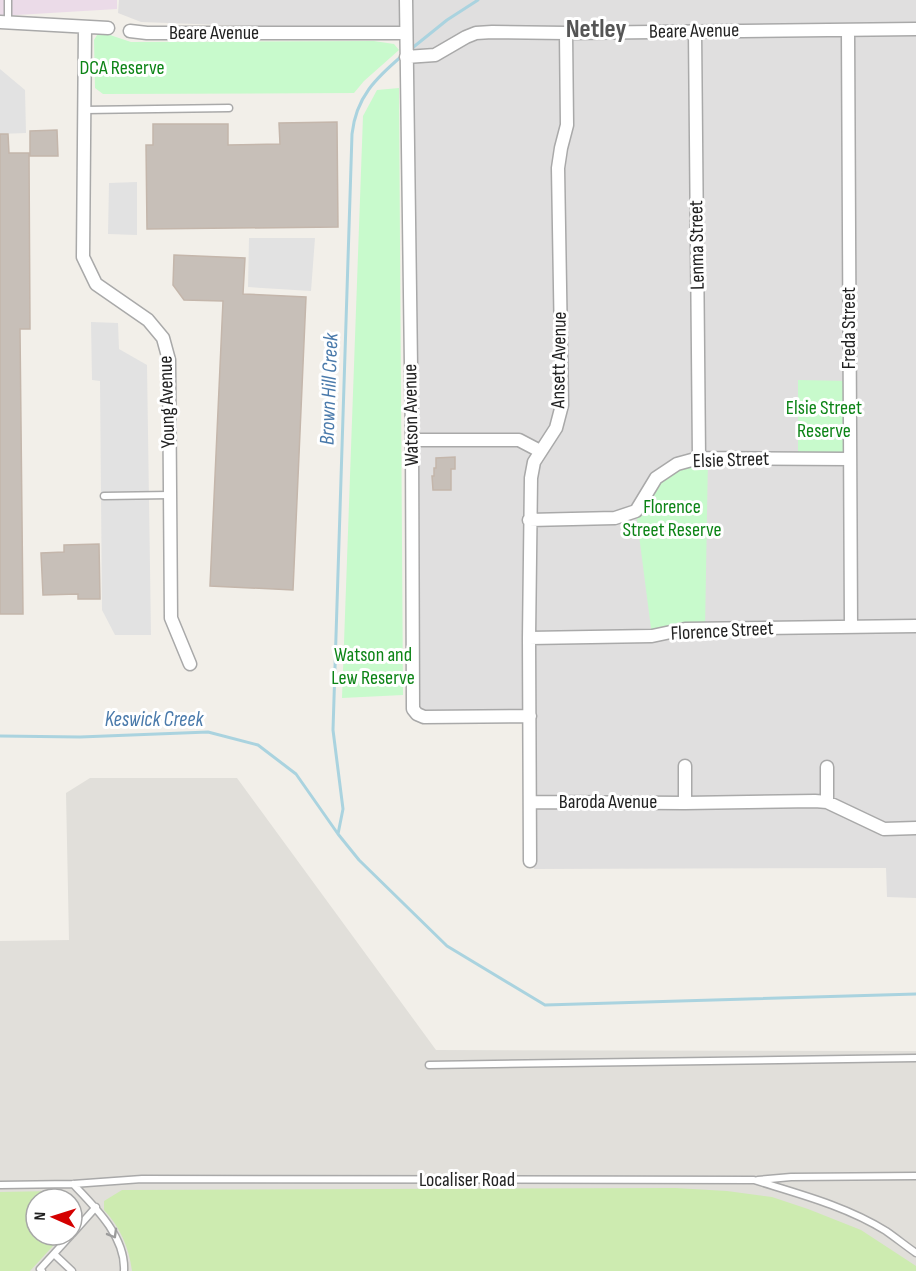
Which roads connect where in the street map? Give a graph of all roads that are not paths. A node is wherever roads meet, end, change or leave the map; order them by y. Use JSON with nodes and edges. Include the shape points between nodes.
{"nodes":[{"id":1,"x":8,"y":0,"type":"edge"},
{"id":2,"x":406,"y":0,"type":"edge"},
{"id":3,"x":4,"y":22,"type":"edge"},
{"id":4,"x":85,"y":28,"type":"junction"},
{"id":5,"x":108,"y":28,"type":"dead end"},
{"id":6,"x":916,"y":29,"type":"edge"},
{"id":7,"x":848,"y":30,"type":"junction"},
{"id":8,"x":130,"y":31,"type":"dead end"},
{"id":9,"x":695,"y":31,"type":"junction"},
{"id":10,"x":566,"y":33,"type":"junction"},
{"id":11,"x":406,"y":37,"type":"junction"},
{"id":12,"x":406,"y":57,"type":"junction"},
{"id":13,"x":229,"y":108,"type":"dead end"},
{"id":14,"x":83,"y":110,"type":"junction"},
{"id":15,"x":412,"y":440,"type":"junction"},
{"id":16,"x":540,"y":451,"type":"junction"},
{"id":17,"x":699,"y":458,"type":"junction"},
{"id":18,"x":850,"y":459,"type":"junction"},
{"id":19,"x":170,"y":495,"type":"junction"},
{"id":20,"x":104,"y":496,"type":"dead end"},
{"id":21,"x":529,"y":520,"type":"junction"},
{"id":22,"x":916,"y":626,"type":"edge"},
{"id":23,"x":851,"y":627,"type":"junction"},
{"id":24,"x":529,"y":638,"type":"junction"},
{"id":25,"x":190,"y":664,"type":"dead end"},
{"id":26,"x":530,"y":716,"type":"junction"},
{"id":27,"x":685,"y":766,"type":"dead end"},
{"id":28,"x":828,"y":767,"type":"dead end"},
{"id":29,"x":530,"y":802,"type":"junction"},
{"id":30,"x":826,"y":802,"type":"junction"},
{"id":31,"x":685,"y":803,"type":"junction"},
{"id":32,"x":916,"y":828,"type":"edge"},
{"id":33,"x":530,"y":861,"type":"dead end"},
{"id":34,"x":916,"y":1058,"type":"edge"},
{"id":35,"x":429,"y":1065,"type":"dead end"},
{"id":36,"x":916,"y":1176,"type":"edge"},
{"id":37,"x":754,"y":1180,"type":"junction"},
{"id":38,"x":73,"y":1184,"type":"junction"},
{"id":39,"x":0,"y":1185,"type":"edge"},
{"id":40,"x":96,"y":1207,"type":"junction"},
{"id":41,"x":84,"y":1220,"type":"edge"},
{"id":42,"x":60,"y":1247,"type":"edge"},
{"id":43,"x":916,"y":1253,"type":"edge"},
{"id":44,"x":54,"y":1254,"type":"junction"},
{"id":45,"x":124,"y":1268,"type":"edge"},
{"id":46,"x":42,"y":1271,"type":"edge"},
{"id":47,"x":72,"y":1271,"type":"edge"},
{"id":48,"x":119,"y":1271,"type":"edge"}],
"edges":[{"from":1,"to":3,"type":"lane"},
{"from":2,"to":11,"type":"street","name":"Watson Avenue"},
{"from":3,"to":4,"type":"street"},
{"from":4,"to":5,"type":"street"},
{"from":4,"to":14,"type":"street","name":"Young Avenue"},
{"from":6,"to":7,"type":"street","name":"Beare Avenue"},
{"from":7,"to":9,"type":"street","name":"Beare Avenue"},
{"from":7,"to":18,"type":"street","name":"Freda Street"},
{"from":8,"to":11,"type":"street","name":"Beare Avenue"},
{"from":9,"to":10,"type":"street","name":"Beare Avenue"},
{"from":9,"to":17,"type":"street","name":"Lenma Street"},
{"from":10,"to":12,"type":"street","name":"Beare Avenue","via":[[476,33],[435,55]]},
{"from":10,"to":16,"type":"street","name":"Ansett Avenue","via":[[567,125],[558,168],[562,405],[556,429]]},
{"from":11,"to":12,"type":"street","name":"Watson Avenue"},
{"from":12,"to":15,"type":"street","name":"Watson Avenue"},
{"from":13,"to":14,"type":"lane"},
{"from":14,"to":19,"type":"street","name":"Young Avenue","via":[[83,257],[96,285],[148,320],[163,338],[169,360]]},
{"from":15,"to":16,"type":"street","via":[[519,440]]},
{"from":15,"to":26,"type":"street","name":"Watson Avenue","via":[[412,709],[424,717]]},
{"from":16,"to":21,"type":"street","name":"Ansett Avenue","via":[[531,478]]},
{"from":17,"to":18,"type":"street","name":"Elsie Street"},
{"from":17,"to":21,"type":"street","name":"Elsie Street","via":[[676,464],[656,478],[636,512],[615,518]]},
{"from":18,"to":23,"type":"street","name":"Freda Street"},
{"from":19,"to":20,"type":"lane"},
{"from":19,"to":25,"type":"street","name":"Young Avenue","via":[[171,618]]},
{"from":21,"to":24,"type":"street","name":"Ansett Avenue"},
{"from":22,"to":23,"type":"street","name":"Florence Street"},
{"from":23,"to":24,"type":"street","name":"Florence Street","via":[[685,629],[652,636]]},
{"from":24,"to":26,"type":"street","name":"Ansett Avenue"},
{"from":26,"to":29,"type":"street","name":"Ansett Avenue"},
{"from":27,"to":31,"type":"street","name":"Baroda Avenue"},
{"from":28,"to":30,"type":"street"},
{"from":29,"to":31,"type":"street","name":"Baroda Avenue"},
{"from":29,"to":33,"type":"street","name":"Ansett Avenue"},
{"from":30,"to":31,"type":"street","name":"Baroda Avenue"},
{"from":30,"to":32,"type":"street","name":"Baroda Avenue","via":[[884,829]]},
{"from":34,"to":35,"type":"lane"},
{"from":36,"to":37,"type":"lane","via":[[791,1176]]},
{"from":37,"to":38,"type":"lane","name":"Localiser Road","via":[[142,1179]]},
{"from":37,"to":43,"type":"lane","name":"Localiser Road","via":[[850,1213],[886,1231]]},
{"from":38,"to":39,"type":"lane","name":"Localiser Road"},
{"from":38,"to":40,"type":"lane"},
{"from":40,"to":41,"type":"lane"},
{"from":40,"to":45,"type":"lane","one_way":true,"via":[[117,1239]]},
{"from":42,"to":44,"type":"lane"},
{"from":44,"to":46,"type":"lane"},
{"from":44,"to":47,"type":"lane"},
{"from":45,"to":48,"type":"lane"}]}
